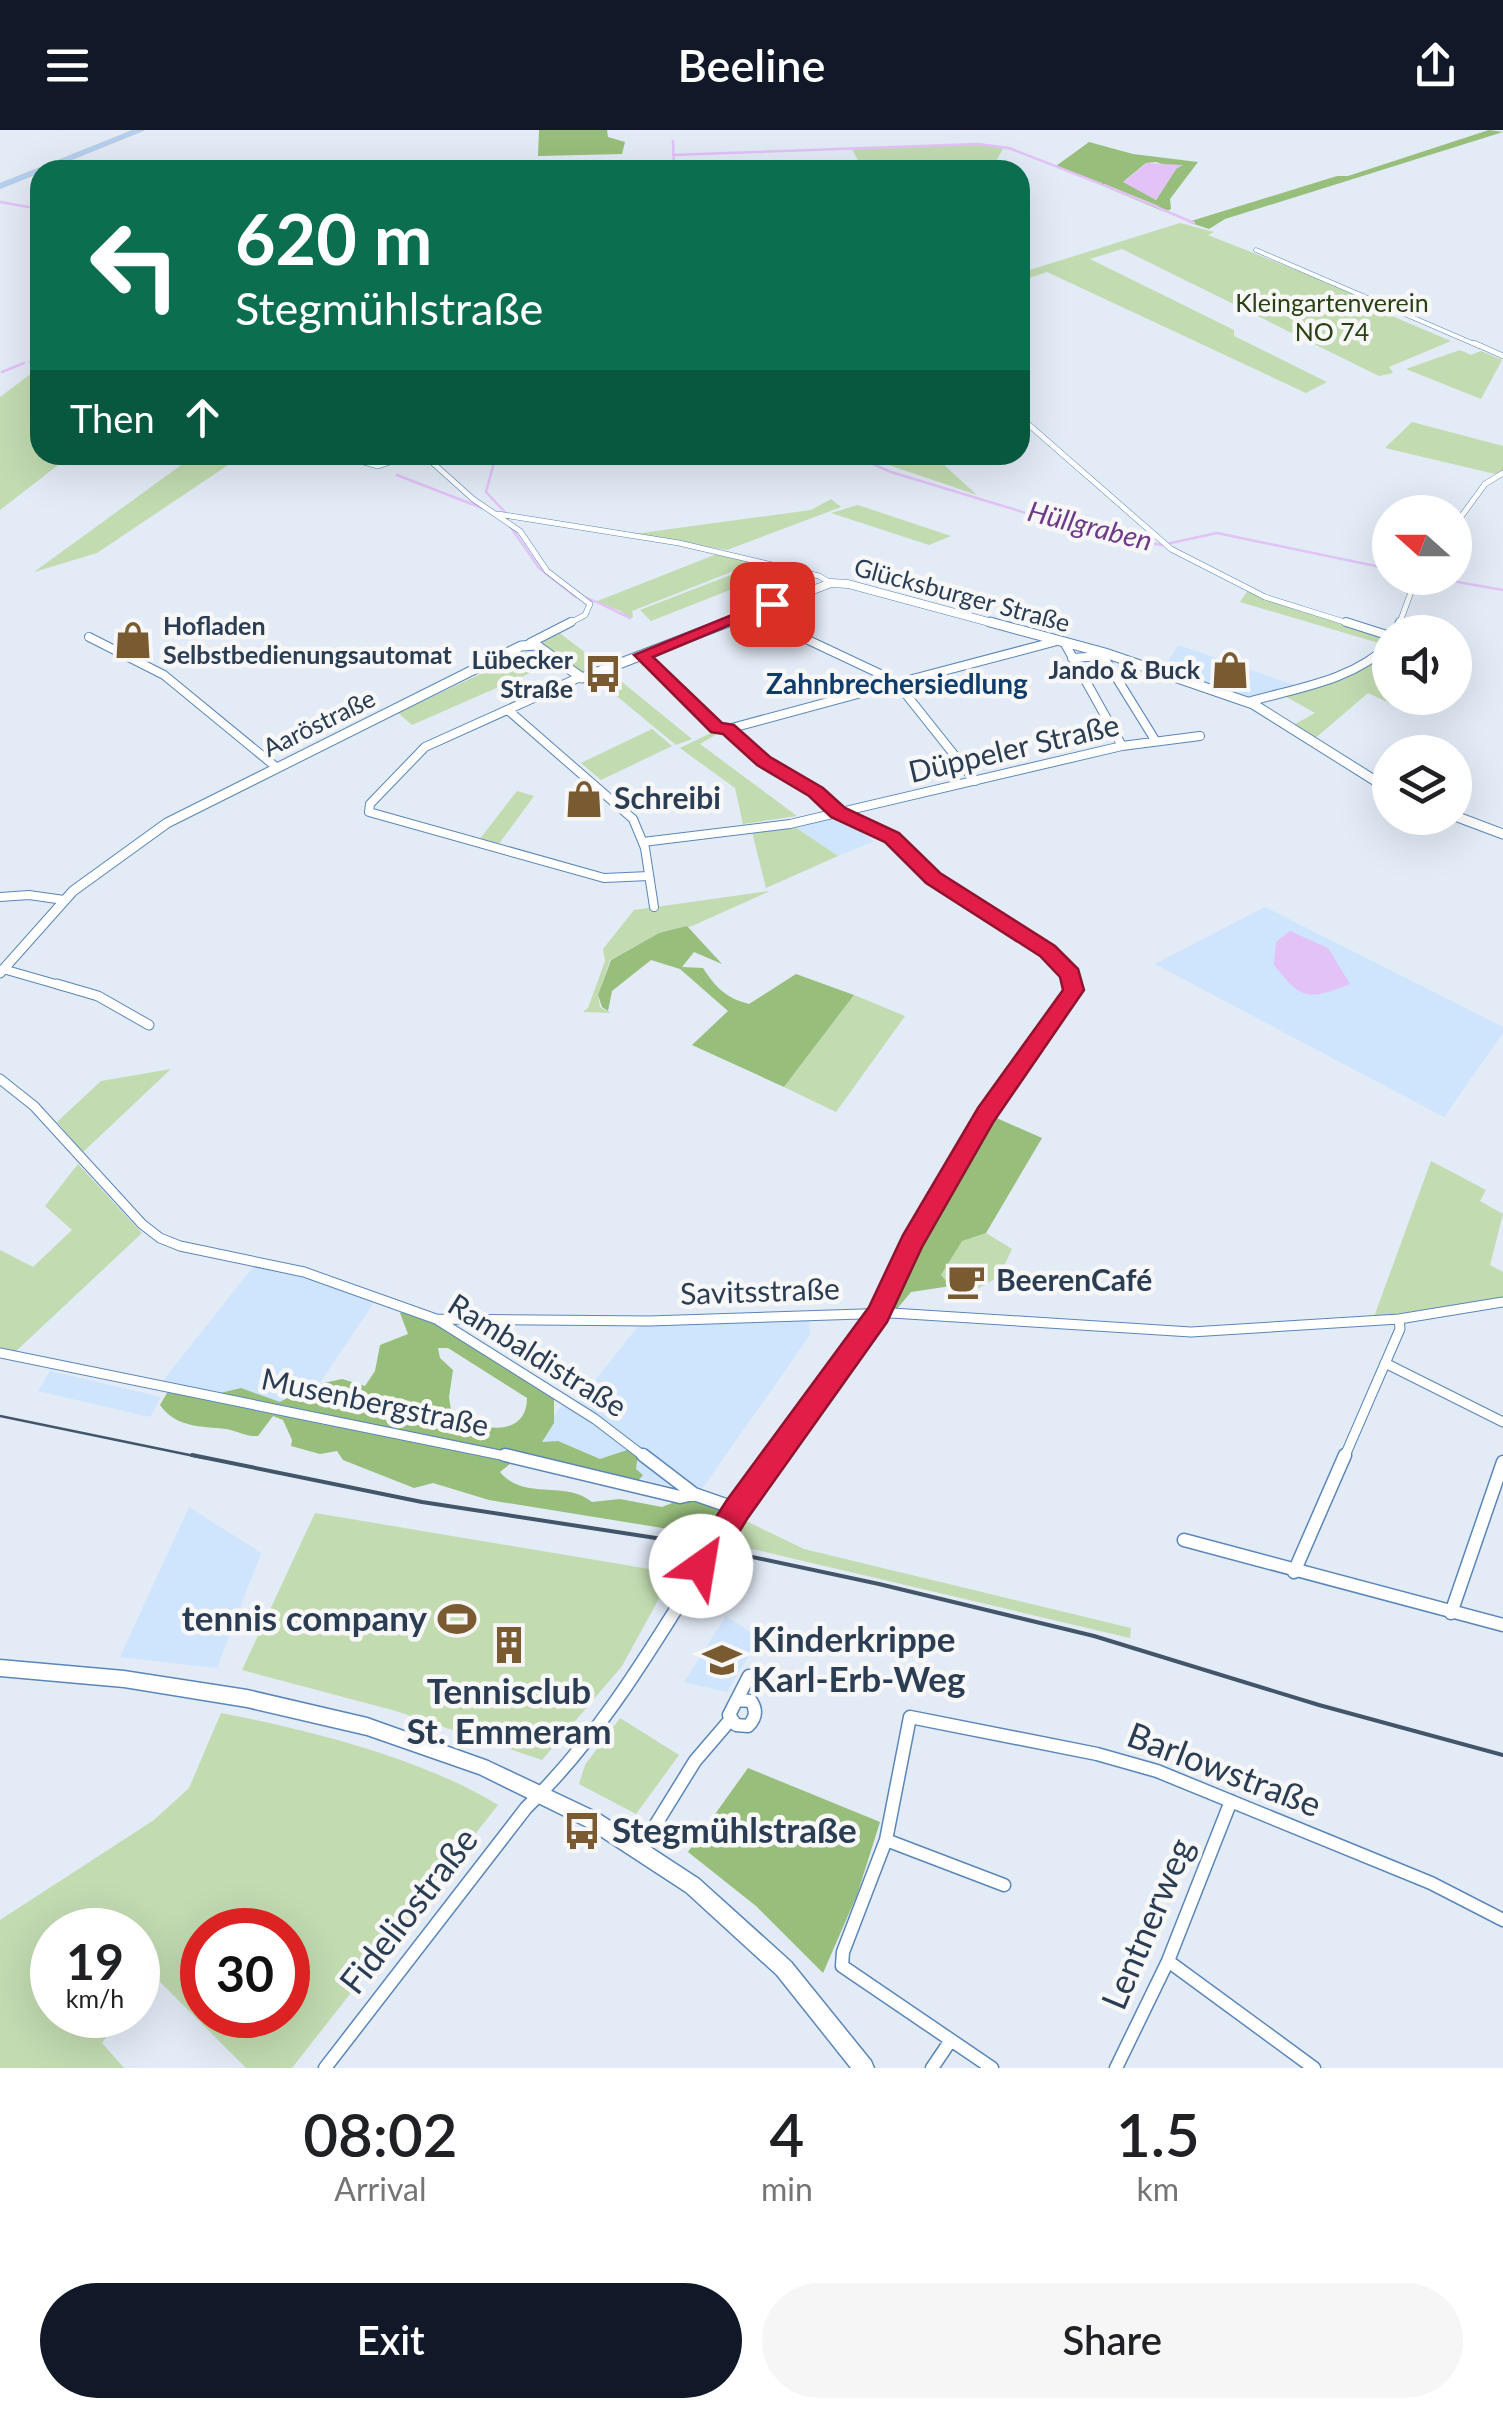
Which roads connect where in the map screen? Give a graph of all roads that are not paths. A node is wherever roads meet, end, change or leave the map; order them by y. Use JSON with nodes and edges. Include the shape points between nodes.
{"nodes":[{"id":1,"x":140,"y":130,"type":"edge"},
{"id":2,"x":65,"y":160,"type":"edge"},
{"id":3,"x":30,"y":174,"type":"edge"},
{"id":4,"x":0,"y":186,"type":"edge"},
{"id":5,"x":1256,"y":250,"type":"dead end"},
{"id":6,"x":1503,"y":356,"type":"edge"},
{"id":7,"x":1030,"y":426,"type":"edge"},
{"id":8,"x":435,"y":465,"type":"edge"},
{"id":9,"x":1503,"y":473,"type":"edge"},
{"id":10,"x":1472,"y":501,"type":"edge"},
{"id":11,"x":498,"y":514,"type":"junction"},
{"id":12,"x":831,"y":583,"type":"junction"},
{"id":13,"x":751,"y":613,"type":"junction"},
{"id":14,"x":1372,"y":628,"type":"edge"},
{"id":15,"x":89,"y":637,"type":"dead end"},
{"id":16,"x":1061,"y":641,"type":"junction"},
{"id":17,"x":530,"y":643,"type":"junction"},
{"id":18,"x":1104,"y":654,"type":"junction"},
{"id":19,"x":642,"y":655,"type":"junction"},
{"id":20,"x":1372,"y":656,"type":"edge"},
{"id":21,"x":1072,"y":658,"type":"junction"},
{"id":22,"x":578,"y":678,"type":"junction"},
{"id":23,"x":892,"y":682,"type":"junction"},
{"id":24,"x":903,"y":684,"type":"junction"},
{"id":25,"x":1248,"y":702,"type":"junction"},
{"id":26,"x":508,"y":710,"type":"junction"},
{"id":27,"x":728,"y":729,"type":"junction"},
{"id":28,"x":1200,"y":736,"type":"dead end"},
{"id":29,"x":1155,"y":740,"type":"junction"},
{"id":30,"x":1122,"y":746,"type":"junction"},
{"id":31,"x":276,"y":767,"type":"junction"},
{"id":32,"x":1372,"y":779,"type":"edge"},
{"id":33,"x":975,"y":781,"type":"junction"},
{"id":34,"x":838,"y":812,"type":"junction"},
{"id":35,"x":1472,"y":822,"type":"edge"},
{"id":36,"x":1503,"y":834,"type":"edge"},
{"id":37,"x":643,"y":842,"type":"junction"},
{"id":38,"x":649,"y":876,"type":"junction"},
{"id":39,"x":0,"y":897,"type":"edge"},
{"id":40,"x":64,"y":900,"type":"junction"},
{"id":41,"x":654,"y":907,"type":"dead end"},
{"id":42,"x":2,"y":971,"type":"edge"},
{"id":43,"x":149,"y":1025,"type":"dead end"},
{"id":44,"x":0,"y":1079,"type":"edge"},
{"id":45,"x":1503,"y":1302,"type":"edge"},
{"id":46,"x":878,"y":1314,"type":"junction"},
{"id":47,"x":1399,"y":1319,"type":"junction"},
{"id":48,"x":436,"y":1320,"type":"junction"},
{"id":49,"x":0,"y":1353,"type":"edge"},
{"id":50,"x":1384,"y":1363,"type":"junction"},
{"id":51,"x":1503,"y":1422,"type":"edge"},
{"id":52,"x":1503,"y":1462,"type":"edge"},
{"id":53,"x":694,"y":1494,"type":"junction"},
{"id":54,"x":737,"y":1509,"type":"junction"},
{"id":55,"x":1184,"y":1540,"type":"dead end"},
{"id":56,"x":1294,"y":1572,"type":"junction"},
{"id":57,"x":1452,"y":1613,"type":"junction"},
{"id":58,"x":1503,"y":1626,"type":"edge"},
{"id":59,"x":0,"y":1668,"type":"edge"},
{"id":60,"x":749,"y":1676,"type":"dead end"},
{"id":61,"x":738,"y":1700,"type":"junction"},
{"id":62,"x":730,"y":1719,"type":"junction"},
{"id":63,"x":542,"y":1792,"type":"junction"},
{"id":64,"x":1231,"y":1801,"type":"junction"},
{"id":65,"x":886,"y":1840,"type":"junction"},
{"id":66,"x":640,"y":1850,"type":"junction"},
{"id":67,"x":1004,"y":1885,"type":"dead end"},
{"id":68,"x":1503,"y":1920,"type":"edge"},
{"id":69,"x":1168,"y":1961,"type":"junction"},
{"id":70,"x":842,"y":1966,"type":"joint"},
{"id":71,"x":951,"y":2040,"type":"junction"},
{"id":72,"x":325,"y":2068,"type":"edge"},
{"id":73,"x":864,"y":2068,"type":"edge"},
{"id":74,"x":932,"y":2068,"type":"edge"},
{"id":75,"x":992,"y":2068,"type":"edge"},
{"id":76,"x":1116,"y":2068,"type":"edge"},
{"id":77,"x":1314,"y":2068,"type":"edge"}],
"edges":[{"from":1,"to":2,"type":"main road"},
{"from":3,"to":4,"type":"main road"},
{"from":5,"to":6,"type":"street"},
{"from":7,"to":14,"type":"street","via":[[1164,544],[1265,597]]},
{"from":8,"to":11,"type":"street"},
{"from":9,"to":10,"type":"street"},
{"from":11,"to":12,"type":"street","name":"Glücksburger Straße","via":[[727,552]]},
{"from":11,"to":17,"type":"street","name":"Aaröstraße","via":[[520,531],[546,571],[592,608]]},
{"from":12,"to":13,"type":"street"},
{"from":12,"to":16,"type":"street","name":"Glücksburger Straße"},
{"from":13,"to":19,"type":"street"},
{"from":13,"to":23,"type":"street"},
{"from":15,"to":31,"type":"street","via":[[164,675]]},
{"from":16,"to":18,"type":"street","name":"Glücksburger Straße"},
{"from":16,"to":21,"type":"street"},
{"from":16,"to":24,"type":"street"},
{"from":17,"to":22,"type":"street"},
{"from":17,"to":31,"type":"street","name":"Aaröstraße"},
{"from":18,"to":21,"type":"street"},
{"from":18,"to":25,"type":"street","name":"Glücksburger Straße"},
{"from":18,"to":29,"type":"street"},
{"from":19,"to":22,"type":"street"},
{"from":19,"to":27,"type":"street","via":[[704,718]]},
{"from":20,"to":25,"type":"street","via":[[1317,684]]},
{"from":21,"to":30,"type":"street"},
{"from":22,"to":26,"type":"street"},
{"from":23,"to":24,"type":"street"},
{"from":23,"to":27,"type":"street"},
{"from":24,"to":33,"type":"street"},
{"from":25,"to":32,"type":"street","name":"Glücksburger Straße"},
{"from":26,"to":37,"type":"street","via":[[633,818]]},
{"from":26,"to":38,"type":"street","via":[[425,747],[369,812],[604,878]]},
{"from":27,"to":34,"type":"street"},
{"from":28,"to":29,"type":"street","name":"Düppeler Straße"},
{"from":29,"to":30,"type":"street","name":"Düppeler Straße"},
{"from":30,"to":33,"type":"street","name":"Düppeler Straße"},
{"from":31,"to":40,"type":"street","name":"Aaröstraße","via":[[172,820]]},
{"from":33,"to":34,"type":"street","name":"Düppeler Straße"},
{"from":34,"to":37,"type":"street"},
{"from":34,"to":46,"type":"street","via":[[892,838],[933,878],[1048,951],[1074,983],[951,1173]]},
{"from":35,"to":36,"type":"street"},
{"from":37,"to":38,"type":"street"},
{"from":38,"to":41,"type":"street"},
{"from":39,"to":40,"type":"street"},
{"from":40,"to":42,"type":"street","name":"Aaröstraße"},
{"from":42,"to":43,"type":"street","via":[[98,996]]},
{"from":44,"to":48,"type":"street","name":"Rambaldistraße","via":[[160,1238],[304,1272]]},
{"from":45,"to":47,"type":"street","name":"Savitsstraße"},
{"from":46,"to":47,"type":"street","name":"Savitsstraße","via":[[1191,1332]]},
{"from":46,"to":48,"type":"street","name":"Savitsstraße"},
{"from":46,"to":54,"type":"street"},
{"from":47,"to":50,"type":"street"},
{"from":48,"to":53,"type":"street","name":"Rambaldistraße","via":[[595,1418]]},
{"from":49,"to":53,"type":"street","name":"Musenbergstraße","via":[[441,1440],[680,1497]]},
{"from":50,"to":51,"type":"street"},
{"from":50,"to":56,"type":"street"},
{"from":52,"to":57,"type":"street"},
{"from":53,"to":54,"type":"street","name":"Musenbergstraße"},
{"from":54,"to":63,"type":"street","via":[[637,1676]]},
{"from":55,"to":56,"type":"street"},
{"from":56,"to":57,"type":"street"},
{"from":57,"to":58,"type":"street"},
{"from":59,"to":63,"type":"main road","via":[[142,1678],[276,1702],[431,1746]]},
{"from":60,"to":61,"type":"street"},
{"from":61,"to":62,"type":"street"},
{"from":61,"to":62,"type":"street","via":[[750,1701],[755,1719],[744,1727]]},
{"from":62,"to":66,"type":"street","via":[[694,1762]]},
{"from":63,"to":66,"type":"main road"},
{"from":63,"to":72,"type":"street","name":"Fideliostraße"},
{"from":64,"to":65,"type":"street","name":"Barlowstraße","via":[[1097,1754],[910,1717]]},
{"from":64,"to":68,"type":"street","name":"Barlowstraße","via":[[1431,1883]]},
{"from":64,"to":69,"type":"street","name":"Lentnerweg"},
{"from":65,"to":67,"type":"street"},
{"from":65,"to":70,"type":"street"},
{"from":66,"to":73,"type":"main road","via":[[750,1936]]},
{"from":69,"to":76,"type":"street","name":"Lentnerweg"},
{"from":69,"to":77,"type":"street"},
{"from":70,"to":71,"type":"street"},
{"from":71,"to":74,"type":"street"},
{"from":71,"to":75,"type":"street"}]}
